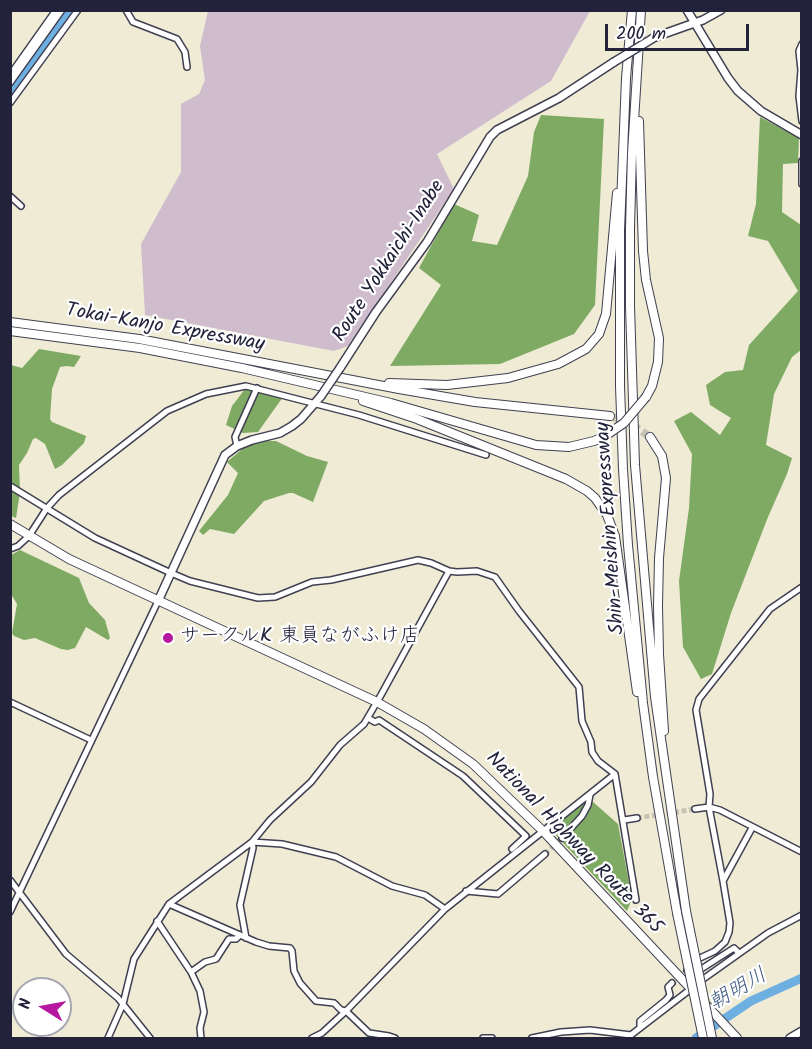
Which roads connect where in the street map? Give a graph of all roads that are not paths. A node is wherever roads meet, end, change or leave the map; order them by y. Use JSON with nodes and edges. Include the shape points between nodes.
{"nodes":[{"id":1,"x":56,"y":10,"type":"edge"},
{"id":2,"x":62,"y":10,"type":"edge"},
{"id":3,"x":78,"y":10,"type":"edge"},
{"id":4,"x":126,"y":10,"type":"edge"},
{"id":5,"x":632,"y":10,"type":"edge"},
{"id":6,"x":641,"y":10,"type":"edge"},
{"id":7,"x":687,"y":10,"type":"edge"},
{"id":8,"x":721,"y":10,"type":"edge"},
{"id":9,"x":695,"y":22,"type":"junction"},
{"id":10,"x":640,"y":26,"type":"junction"},
{"id":11,"x":801,"y":44,"type":"edge"},
{"id":12,"x":187,"y":67,"type":"dead end"},
{"id":13,"x":11,"y":75,"type":"edge"},
{"id":14,"x":626,"y":78,"type":"junction"},
{"id":15,"x":10,"y":83,"type":"edge"},
{"id":16,"x":10,"y":103,"type":"edge"},
{"id":17,"x":801,"y":121,"type":"edge"},
{"id":18,"x":801,"y":135,"type":"edge"},
{"id":19,"x":801,"y":161,"type":"edge"},
{"id":20,"x":801,"y":184,"type":"edge"},
{"id":21,"x":10,"y":196,"type":"edge"},
{"id":22,"x":21,"y":206,"type":"dead end"},
{"id":23,"x":10,"y":322,"type":"edge"},
{"id":24,"x":10,"y":331,"type":"edge"},
{"id":25,"x":313,"y":373,"type":"junction"},
{"id":26,"x":310,"y":384,"type":"junction"},
{"id":27,"x":257,"y":388,"type":"junction"},
{"id":28,"x":316,"y":403,"type":"junction"},
{"id":29,"x":610,"y":416,"type":"tunnel mouth"},
{"id":30,"x":650,"y":438,"type":"tunnel mouth"},
{"id":31,"x":237,"y":446,"type":"junction"},
{"id":32,"x":486,"y":455,"type":"dead end"},
{"id":33,"x":10,"y":486,"type":"edge"},
{"id":34,"x":47,"y":508,"type":"junction"},
{"id":35,"x":10,"y":524,"type":"edge"},
{"id":36,"x":29,"y":536,"type":"junction"},
{"id":37,"x":10,"y":549,"type":"edge"},
{"id":38,"x":449,"y":571,"type":"junction"},
{"id":39,"x":171,"y":573,"type":"junction"},
{"id":40,"x":801,"y":588,"type":"edge"},
{"id":41,"x":159,"y":599,"type":"junction"},
{"id":42,"x":377,"y":702,"type":"junction"},
{"id":43,"x":11,"y":703,"type":"edge"},
{"id":44,"x":368,"y":718,"type":"junction"},
{"id":45,"x":91,"y":740,"type":"junction"},
{"id":46,"x":615,"y":774,"type":"junction"},
{"id":47,"x":653,"y":777,"type":"junction"},
{"id":48,"x":590,"y":795,"type":"junction"},
{"id":49,"x":709,"y":807,"type":"junction"},
{"id":50,"x":695,"y":809,"type":"tunnel mouth"},
{"id":51,"x":637,"y":818,"type":"tunnel mouth"},
{"id":52,"x":624,"y":820,"type":"junction"},
{"id":53,"x":752,"y":828,"type":"junction"},
{"id":54,"x":543,"y":831,"type":"junction"},
{"id":55,"x":562,"y":838,"type":"tunnel mouth"},
{"id":56,"x":252,"y":842,"type":"junction"},
{"id":57,"x":676,"y":847,"type":"junction"},
{"id":58,"x":512,"y":849,"type":"dead end"},
{"id":59,"x":801,"y":852,"type":"edge"},
{"id":60,"x":545,"y":854,"type":"tunnel mouth"},
{"id":61,"x":10,"y":880,"type":"edge"},
{"id":62,"x":723,"y":881,"type":"junction"},
{"id":63,"x":466,"y":891,"type":"junction"},
{"id":64,"x":20,"y":892,"type":"junction"},
{"id":65,"x":636,"y":900,"type":"dead end"},
{"id":66,"x":169,"y":904,"type":"junction"},
{"id":67,"x":445,"y":909,"type":"junction"},
{"id":68,"x":10,"y":912,"type":"edge"},
{"id":69,"x":801,"y":915,"type":"edge"},
{"id":70,"x":157,"y":921,"type":"junction"},
{"id":71,"x":240,"y":935,"type":"junction"},
{"id":72,"x":246,"y":938,"type":"junction"},
{"id":73,"x":739,"y":953,"type":"junction"},
{"id":74,"x":191,"y":972,"type":"junction"},
{"id":75,"x":672,"y":983,"type":"dead end"},
{"id":76,"x":690,"y":989,"type":"junction"},
{"id":77,"x":123,"y":1004,"type":"junction"},
{"id":78,"x":345,"y":1011,"type":"junction"},
{"id":79,"x":640,"y":1028,"type":"junction"},
{"id":80,"x":801,"y":1031,"type":"edge"},
{"id":81,"x":629,"y":1037,"type":"edge"},
{"id":82,"x":108,"y":1038,"type":"edge"},
{"id":83,"x":150,"y":1038,"type":"edge"},
{"id":84,"x":201,"y":1038,"type":"edge"},
{"id":85,"x":312,"y":1038,"type":"edge"},
{"id":86,"x":395,"y":1038,"type":"edge"},
{"id":87,"x":483,"y":1038,"type":"edge"},
{"id":88,"x":492,"y":1038,"type":"edge"},
{"id":89,"x":532,"y":1038,"type":"edge"},
{"id":90,"x":703,"y":1038,"type":"edge"},
{"id":91,"x":712,"y":1038,"type":"edge"},
{"id":92,"x":737,"y":1038,"type":"edge"},
{"id":93,"x":790,"y":1038,"type":"edge"}],
"edges":[{"from":1,"to":13,"type":"street"},
{"from":2,"to":15,"type":"street"},
{"from":3,"to":16,"type":"street"},
{"from":4,"to":12,"type":"street","via":[[133,22],[177,39],[185,52]]},
{"from":5,"to":14,"type":"highway","name":"Shin-Meishin Expressway"},
{"from":6,"to":10,"type":"highway","name":"Shin-Meishin Expressway"},
{"from":7,"to":9,"type":"main road"},
{"from":8,"to":9,"type":"main road","name":"Route Yokkaichi-Inabe"},
{"from":9,"to":18,"type":"main road","via":[[738,91],[761,111]]},
{"from":9,"to":28,"type":"main road","name":"Route Yokkaichi-Inabe","bridge":true,"via":[[656,38],[559,98],[497,129],[427,242]]},
{"from":10,"to":26,"type":"highway","bridge":true,"via":[[643,251],[660,350],[656,375],[646,397],[624,423],[594,441],[569,447],[536,445]]},
{"from":10,"to":57,"type":"highway","name":"Shin-Meishin Expressway","via":[[630,228],[634,442],[655,697]]},
{"from":11,"to":17,"type":"street"},
{"from":14,"to":25,"type":"highway","via":[[606,314],[599,334],[586,349],[569,360],[530,373],[467,383],[406,385]]},
{"from":14,"to":47,"type":"highway","name":"Shin-Meishin Expressway","via":[[620,283],[623,469],[635,627]]},
{"from":19,"to":20,"type":"street"},
{"from":21,"to":22,"type":"street"},
{"from":23,"to":25,"type":"highway","name":"Tokai-Kanjo Expressway","via":[[139,339]]},
{"from":24,"to":26,"type":"highway","name":"Tokai-Kanjo Expressway","via":[[140,348]]},
{"from":25,"to":29,"type":"highway","via":[[475,402]]},
{"from":26,"to":47,"type":"highway","via":[[457,435],[566,479],[595,498],[615,536]]},
{"from":27,"to":28,"type":"street"},
{"from":27,"to":31,"type":"street","via":[[235,437]]},
{"from":27,"to":34,"type":"street","via":[[246,386],[206,394],[167,411]]},
{"from":28,"to":31,"type":"main road","name":"Route Yokkaichi-Inabe","via":[[280,433]]},
{"from":28,"to":32,"type":"street"},
{"from":30,"to":57,"type":"highway","via":[[662,456],[666,478],[659,566],[659,654]]},
{"from":31,"to":39,"type":"main road","via":[[225,455]]},
{"from":33,"to":34,"type":"street"},
{"from":34,"to":36,"type":"street"},
{"from":34,"to":39,"type":"street","via":[[95,538]]},
{"from":35,"to":36,"type":"highway","name":"National Highway Route 365"},
{"from":36,"to":37,"type":"street"},
{"from":36,"to":41,"type":"highway","name":"National Highway Route 365","via":[[69,559]]},
{"from":38,"to":39,"type":"street","via":[[431,563],[408,561],[302,585],[267,598]]},
{"from":38,"to":42,"type":"street"},
{"from":38,"to":46,"type":"street","via":[[485,572],[495,577],[574,678],[592,752]]},
{"from":39,"to":41,"type":"main road"},
{"from":40,"to":49,"type":"street","via":[[770,609],[699,699],[696,710]]},
{"from":41,"to":42,"type":"highway","name":"National Highway Route 365"},
{"from":41,"to":45,"type":"street"},
{"from":42,"to":44,"type":"street"},
{"from":42,"to":54,"type":"highway","name":"National Highway Route 365","via":[[473,764]]},
{"from":43,"to":45,"type":"street"},
{"from":44,"to":56,"type":"street"},
{"from":44,"to":58,"type":"street","via":[[379,720],[471,783],[526,836]]},
{"from":45,"to":64,"type":"street"},
{"from":46,"to":48,"type":"street"},
{"from":46,"to":52,"type":"street"},
{"from":47,"to":90,"type":"highway","name":"Shin-Meishin Expressway","bridge":true},
{"from":48,"to":54,"type":"street"},
{"from":48,"to":55,"type":"street","via":[[582,816]]},
{"from":49,"to":50,"type":"street"},
{"from":49,"to":53,"type":"street"},
{"from":49,"to":62,"type":"street"},
{"from":51,"to":52,"type":"street"},
{"from":52,"to":65,"type":"street"},
{"from":53,"to":59,"type":"street"},
{"from":53,"to":62,"type":"street"},
{"from":54,"to":63,"type":"street"},
{"from":54,"to":76,"type":"highway","name":"National Highway Route 365"},
{"from":56,"to":66,"type":"street"},
{"from":56,"to":67,"type":"street","via":[[282,844],[336,857],[392,886],[425,895]]},
{"from":56,"to":72,"type":"street","via":[[240,905]]},
{"from":57,"to":91,"type":"highway","name":"Shin-Meishin Expressway","bridge":true},
{"from":60,"to":63,"type":"street","via":[[498,894]]},
{"from":61,"to":64,"type":"street"},
{"from":62,"to":73,"type":"street","via":[[730,923],[725,942],[686,970],[695,973],[734,948]]},
{"from":63,"to":67,"type":"street"},
{"from":64,"to":68,"type":"street"},
{"from":64,"to":77,"type":"street","via":[[66,954]]},
{"from":66,"to":70,"type":"street"},
{"from":66,"to":71,"type":"street"},
{"from":67,"to":78,"type":"street"},
{"from":69,"to":73,"type":"street"},
{"from":70,"to":74,"type":"street"},
{"from":70,"to":77,"type":"street","via":[[134,959]]},
{"from":71,"to":72,"type":"street"},
{"from":71,"to":74,"type":"street","via":[[229,939],[216,958]]},
{"from":72,"to":78,"type":"street","via":[[290,948],[294,971],[312,997],[334,1003]]},
{"from":73,"to":76,"type":"street"},
{"from":74,"to":84,"type":"street","via":[[203,1001]]},
{"from":75,"to":79,"type":"street","via":[[668,987],[670,995],[640,1021]]},
{"from":76,"to":79,"type":"street"},
{"from":76,"to":92,"type":"highway","name":"National Highway Route 365","bridge":true},
{"from":77,"to":82,"type":"street"},
{"from":77,"to":83,"type":"street"},
{"from":78,"to":85,"type":"street","via":[[322,1034]]},
{"from":78,"to":86,"type":"street","via":[[369,1033]]},
{"from":79,"to":81,"type":"street"},
{"from":80,"to":93,"type":"main road"},
{"from":81,"to":89,"type":"street","via":[[614,1031],[573,1030]]},
{"from":87,"to":88,"type":"street"}]}
